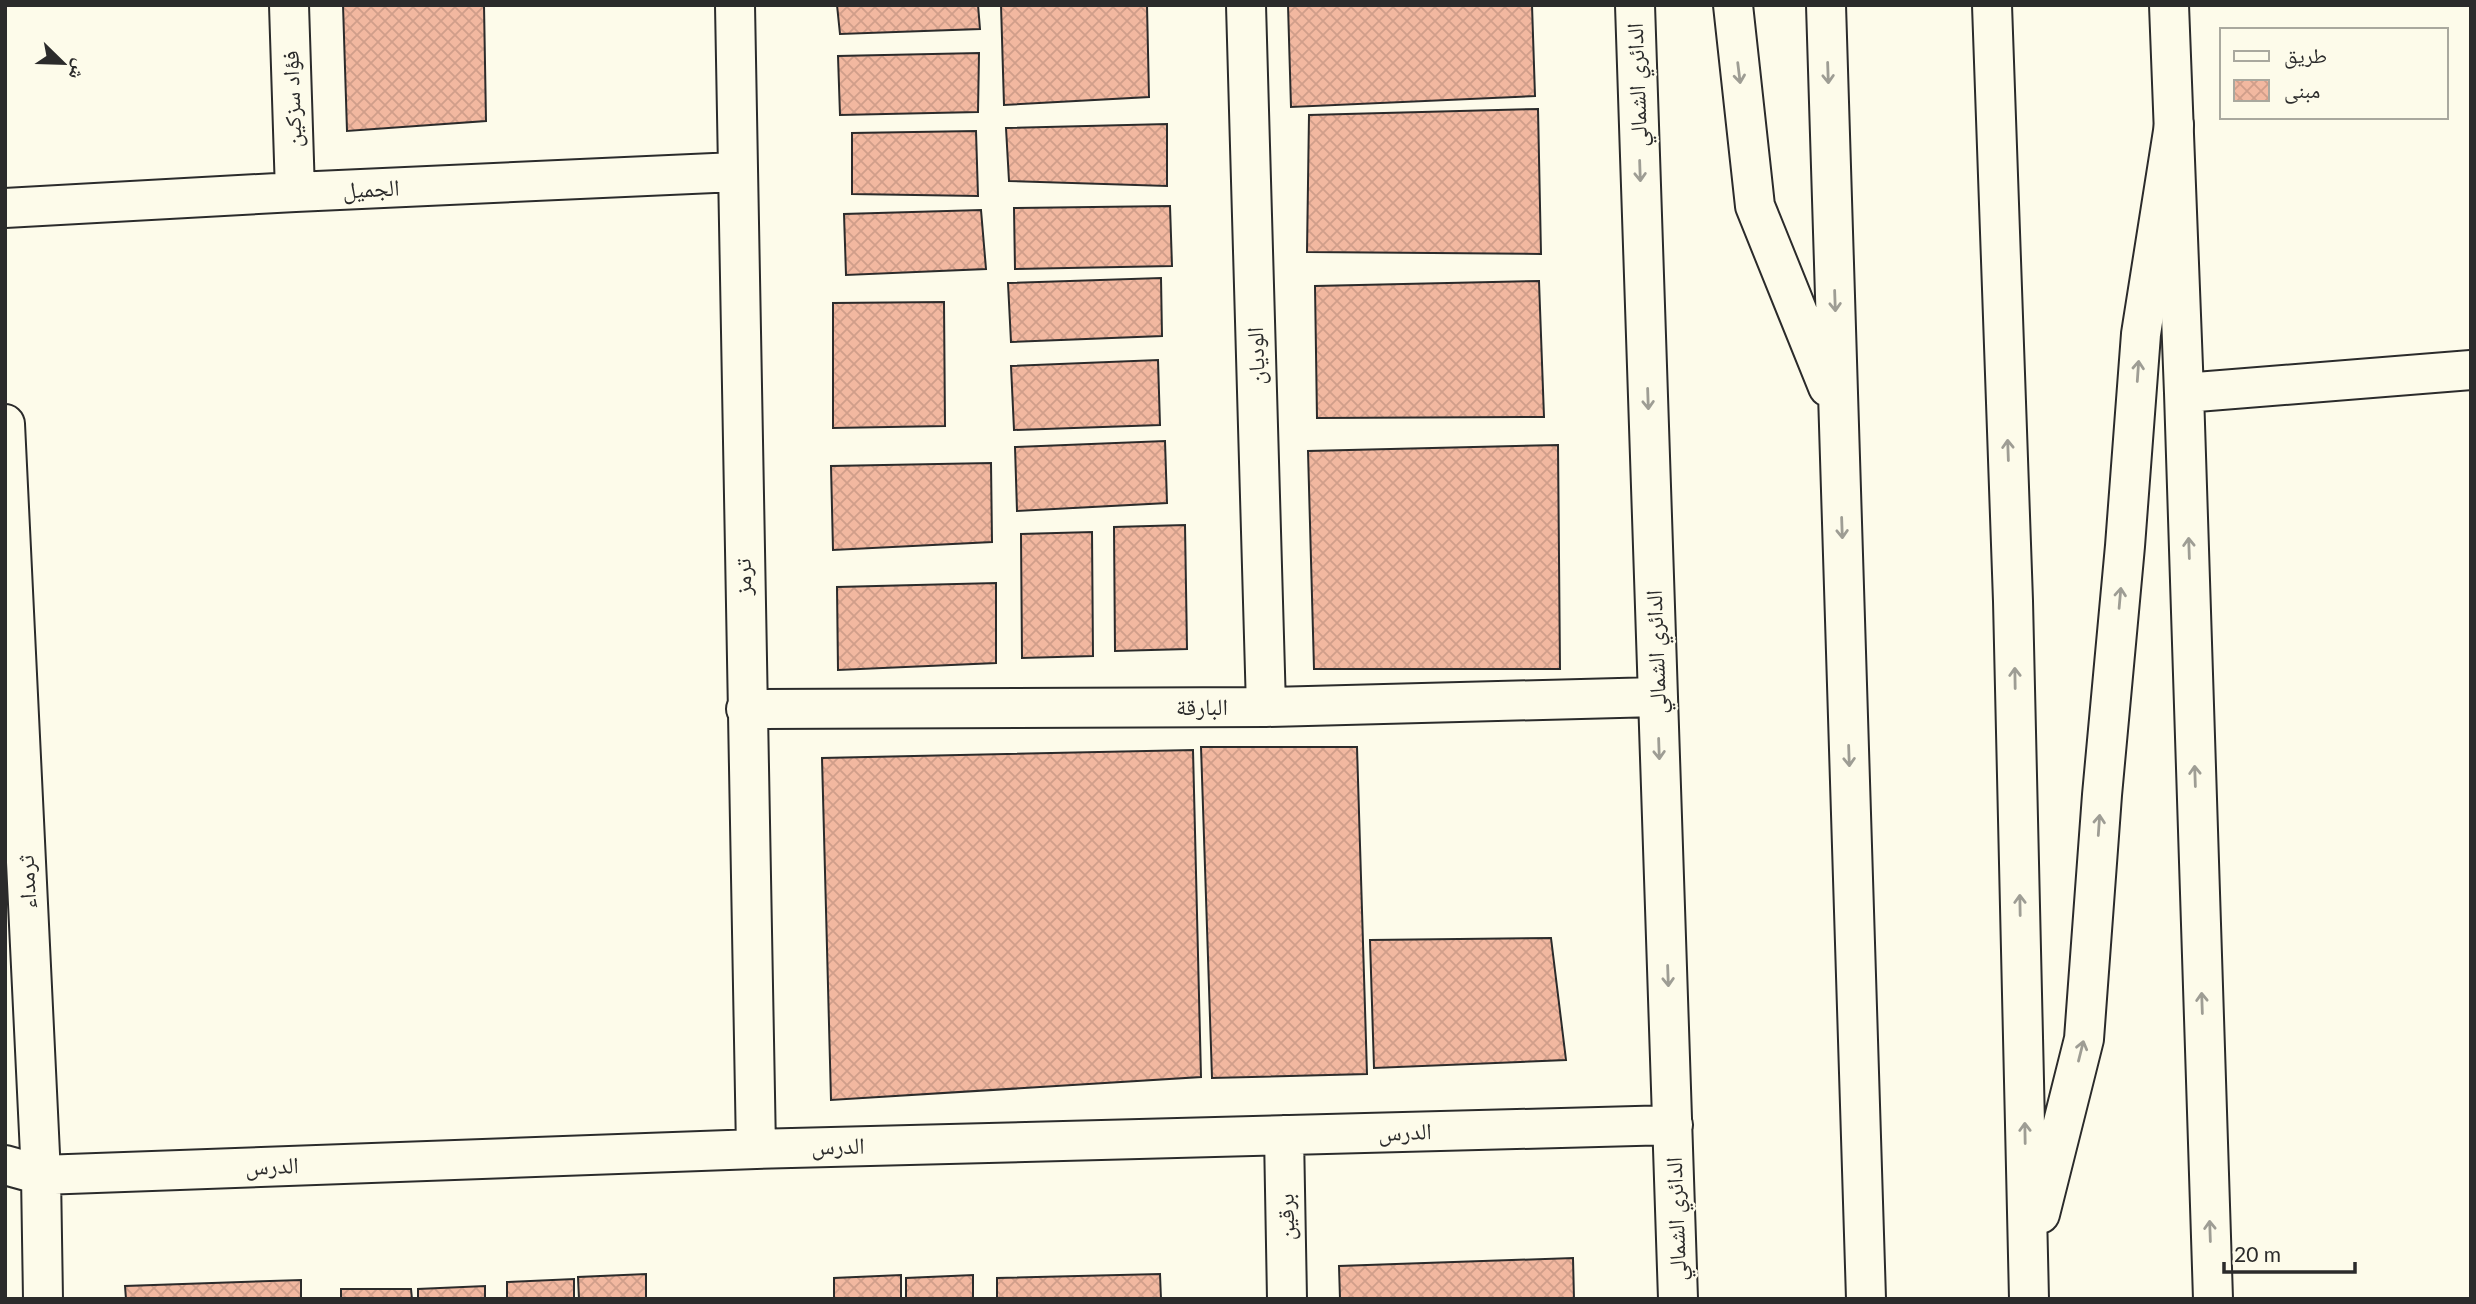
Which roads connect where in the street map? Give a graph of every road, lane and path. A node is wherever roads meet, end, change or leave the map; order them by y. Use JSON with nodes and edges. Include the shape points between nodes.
{"nodes":[{"id":1,"x":289,"y":5,"type":"edge"},
{"id":2,"x":734,"y":5,"type":"edge"},
{"id":3,"x":1246,"y":5,"type":"edge"},
{"id":4,"x":1634,"y":5,"type":"edge"},
{"id":5,"x":1733,"y":5,"type":"edge"},
{"id":6,"x":1826,"y":5,"type":"edge"},
{"id":7,"x":1992,"y":5,"type":"edge"},
{"id":8,"x":2169,"y":5,"type":"edge"},
{"id":9,"x":2174,"y":125,"type":"junction"},
{"id":10,"x":736,"y":172,"type":"junction"},
{"id":11,"x":295,"y":192,"type":"junction"},
{"id":12,"x":5,"y":208,"type":"edge"},
{"id":13,"x":2471,"y":370,"type":"edge"},
{"id":14,"x":2184,"y":393,"type":"junction"},
{"id":15,"x":1838,"y":411,"type":"junction"},
{"id":16,"x":5,"y":424,"type":"edge"},
{"id":17,"x":1657,"y":697,"type":"junction"},
{"id":18,"x":1266,"y":707,"type":"junction"},
{"id":19,"x":746,"y":709,"type":"junction"},
{"id":20,"x":1673,"y":1125,"type":"junction"},
{"id":21,"x":1284,"y":1135,"type":"junction"},
{"id":22,"x":756,"y":1149,"type":"junction"},
{"id":23,"x":5,"y":1165,"type":"edge"},
{"id":24,"x":41,"y":1175,"type":"junction"},
{"id":25,"x":2028,"y":1260,"type":"junction"},
{"id":26,"x":43,"y":1299,"type":"edge"},
{"id":27,"x":1287,"y":1299,"type":"edge"},
{"id":28,"x":1678,"y":1299,"type":"edge"},
{"id":29,"x":1866,"y":1299,"type":"edge"},
{"id":30,"x":2029,"y":1299,"type":"edge"},
{"id":31,"x":2213,"y":1299,"type":"edge"}],
"edges":[{"from":1,"to":11,"type":"main road","name":"فؤاد سزكين"},
{"from":2,"to":10,"type":"main road","name":"ترمز"},
{"from":3,"to":18,"type":"main road","name":"الوديان"},
{"from":4,"to":17,"type":"main road","name":"الدائري الشمالي","one_way":true},
{"from":5,"to":15,"type":"main road","one_way":true,"via":[[1755,206]]},
{"from":6,"to":15,"type":"main road","one_way":true},
{"from":25,"to":7,"type":"main road","one_way":true,"via":[[2013,601]]},
{"from":8,"to":9,"type":"main road"},
{"from":9,"to":14,"type":"main road"},
{"from":25,"to":9,"type":"main road","one_way":true,"via":[[2084,1039],[2141,334]]},
{"from":10,"to":11,"type":"main road","name":"الجميل"},
{"from":10,"to":19,"type":"main road","name":"ترمز"},
{"from":11,"to":12,"type":"main road","name":"الجميل"},
{"from":13,"to":14,"type":"main road"},
{"from":31,"to":14,"type":"main road","one_way":true},
{"from":15,"to":29,"type":"main road","one_way":true},
{"from":16,"to":24,"type":"main road","name":"ثرمداء"},
{"from":17,"to":18,"type":"main road","name":"البارقة"},
{"from":17,"to":20,"type":"main road","name":"الدائري الشمالي","one_way":true},
{"from":18,"to":19,"type":"main road","name":"البارقة"},
{"from":19,"to":22,"type":"main road","name":"ترمز"},
{"from":20,"to":21,"type":"main road","name":"الدرس"},
{"from":20,"to":28,"type":"main road","name":"الدائري الشمالي"},
{"from":21,"to":22,"type":"main road","name":"الدرس"},
{"from":21,"to":27,"type":"main road","name":"برقين"},
{"from":22,"to":24,"type":"main road","name":"الدرس"},
{"from":23,"to":24,"type":"main road","name":"الدرس"},
{"from":24,"to":26,"type":"main road","name":"ثرمداء"},
{"from":25,"to":30,"type":"main road"}]}
